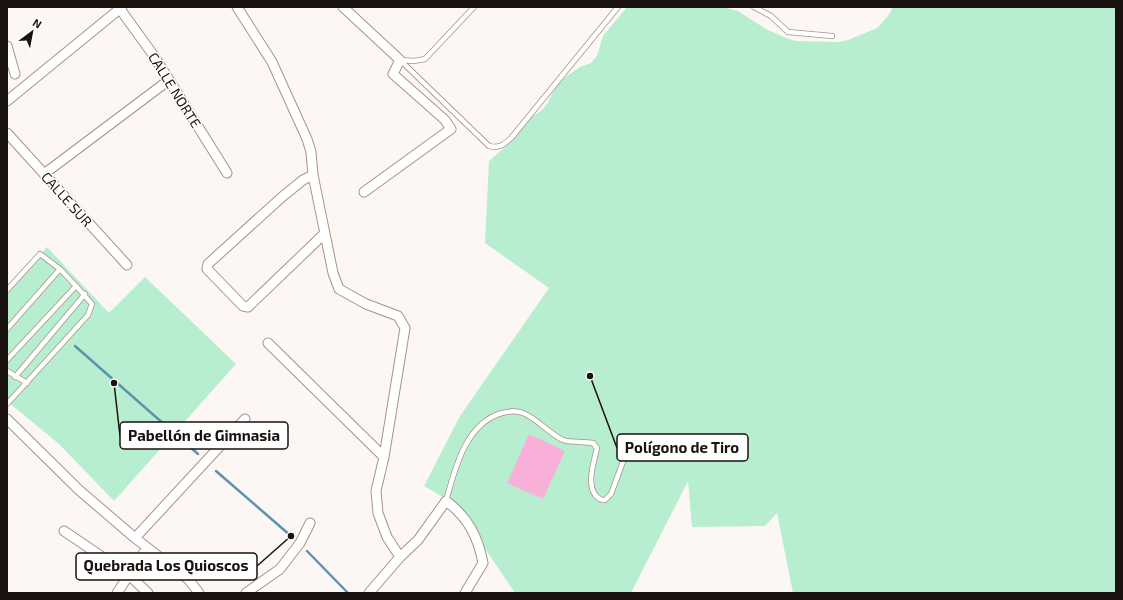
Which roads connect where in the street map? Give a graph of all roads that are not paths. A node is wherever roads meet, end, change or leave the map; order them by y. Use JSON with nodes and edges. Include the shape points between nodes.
{"nodes":[{"id":1,"x":237,"y":7,"type":"edge"},
{"id":2,"x":343,"y":7,"type":"edge"},
{"id":3,"x":474,"y":7,"type":"edge"},
{"id":4,"x":618,"y":7,"type":"edge"},
{"id":5,"x":754,"y":7,"type":"edge"},
{"id":6,"x":121,"y":8,"type":"edge"},
{"id":7,"x":832,"y":36,"type":"dead end"},
{"id":8,"x":7,"y":46,"type":"edge"},
{"id":9,"x":400,"y":60,"type":"junction"},
{"id":10,"x":15,"y":74,"type":"dead end"},
{"id":11,"x":168,"y":80,"type":"junction"},
{"id":12,"x":7,"y":101,"type":"edge"},
{"id":13,"x":7,"y":133,"type":"edge"},
{"id":14,"x":44,"y":174,"type":"junction"},
{"id":15,"x":227,"y":174,"type":"dead end"},
{"id":16,"x":313,"y":175,"type":"junction"},
{"id":17,"x":364,"y":192,"type":"dead end"},
{"id":18,"x":324,"y":234,"type":"junction"},
{"id":19,"x":128,"y":265,"type":"dead end"},
{"id":20,"x":60,"y":269,"type":"junction"},
{"id":21,"x":76,"y":286,"type":"junction"},
{"id":22,"x":7,"y":290,"type":"edge"},
{"id":23,"x":85,"y":294,"type":"junction"},
{"id":24,"x":7,"y":329,"type":"edge"},
{"id":25,"x":268,"y":343,"type":"dead end"},
{"id":26,"x":7,"y":360,"type":"edge"},
{"id":27,"x":7,"y":371,"type":"edge"},
{"id":28,"x":15,"y":376,"type":"junction"},
{"id":29,"x":27,"y":384,"type":"junction"},
{"id":30,"x":7,"y":404,"type":"edge"},
{"id":31,"x":7,"y":419,"type":"edge"},
{"id":32,"x":245,"y":419,"type":"dead end"},
{"id":33,"x":631,"y":440,"type":"dead end"},
{"id":34,"x":384,"y":457,"type":"junction"},
{"id":35,"x":446,"y":501,"type":"junction"},
{"id":36,"x":310,"y":523,"type":"dead end"},
{"id":37,"x":64,"y":531,"type":"dead end"},
{"id":38,"x":135,"y":538,"type":"junction"},
{"id":39,"x":147,"y":548,"type":"junction"},
{"id":40,"x":400,"y":556,"type":"junction"},
{"id":41,"x":129,"y":575,"type":"junction"},
{"id":42,"x":117,"y":593,"type":"edge"},
{"id":43,"x":148,"y":593,"type":"edge"},
{"id":44,"x":199,"y":593,"type":"edge"},
{"id":45,"x":246,"y":593,"type":"edge"},
{"id":46,"x":369,"y":593,"type":"edge"},
{"id":47,"x":465,"y":593,"type":"edge"}],
"edges":[{"from":1,"to":16,"type":"street","via":[[272,62],[299,118],[311,152]]},
{"from":2,"to":9,"type":"street"},
{"from":3,"to":9,"type":"lane","via":[[425,59]]},
{"from":4,"to":9,"type":"lane","via":[[506,144],[497,147],[489,146]]},
{"from":5,"to":7,"type":"lane","via":[[771,16],[788,32]]},
{"from":6,"to":11,"type":"street","name":"CALLE NORTE"},
{"from":6,"to":12,"type":"street"},
{"from":8,"to":10,"type":"street"},
{"from":9,"to":17,"type":"street","via":[[393,74],[445,120],[451,129]]},
{"from":11,"to":14,"type":"street"},
{"from":11,"to":15,"type":"street","name":"CALLE NORTE"},
{"from":13,"to":14,"type":"street","name":"CALLE SUR"},
{"from":14,"to":19,"type":"street","name":"CALLE SUR"},
{"from":16,"to":18,"type":"street"},
{"from":16,"to":18,"type":"street","via":[[282,197],[206,266],[243,306],[248,307]]},
{"from":18,"to":34,"type":"street","via":[[339,289],[366,304],[398,316],[405,328]]},
{"from":20,"to":21,"type":"lane"},
{"from":20,"to":22,"type":"lane","via":[[40,254]]},
{"from":20,"to":24,"type":"lane"},
{"from":21,"to":23,"type":"lane"},
{"from":21,"to":26,"type":"lane"},
{"from":23,"to":28,"type":"lane"},
{"from":23,"to":29,"type":"lane","via":[[92,304],[88,315]]},
{"from":25,"to":34,"type":"street"},
{"from":27,"to":28,"type":"lane"},
{"from":28,"to":29,"type":"lane"},
{"from":29,"to":30,"type":"lane"},
{"from":31,"to":38,"type":"street","via":[[79,490]]},
{"from":32,"to":38,"type":"street"},
{"from":33,"to":35,"type":"lane","via":[[611,494],[602,500],[593,492],[591,479],[597,448],[594,442],[565,440],[522,413],[510,410],[494,415],[481,424],[469,438]]},
{"from":34,"to":40,"type":"street","via":[[376,491],[378,513],[387,537]]},
{"from":35,"to":40,"type":"street","via":[[418,540]]},
{"from":35,"to":47,"type":"street","via":[[458,510],[480,544],[483,563]]},
{"from":36,"to":45,"type":"street","via":[[300,543],[280,569]]},
{"from":37,"to":41,"type":"street"},
{"from":38,"to":39,"type":"street"},
{"from":39,"to":41,"type":"street"},
{"from":39,"to":44,"type":"street","via":[[189,580]]},
{"from":40,"to":46,"type":"street"},
{"from":41,"to":42,"type":"street"},
{"from":41,"to":43,"type":"street"}]}
